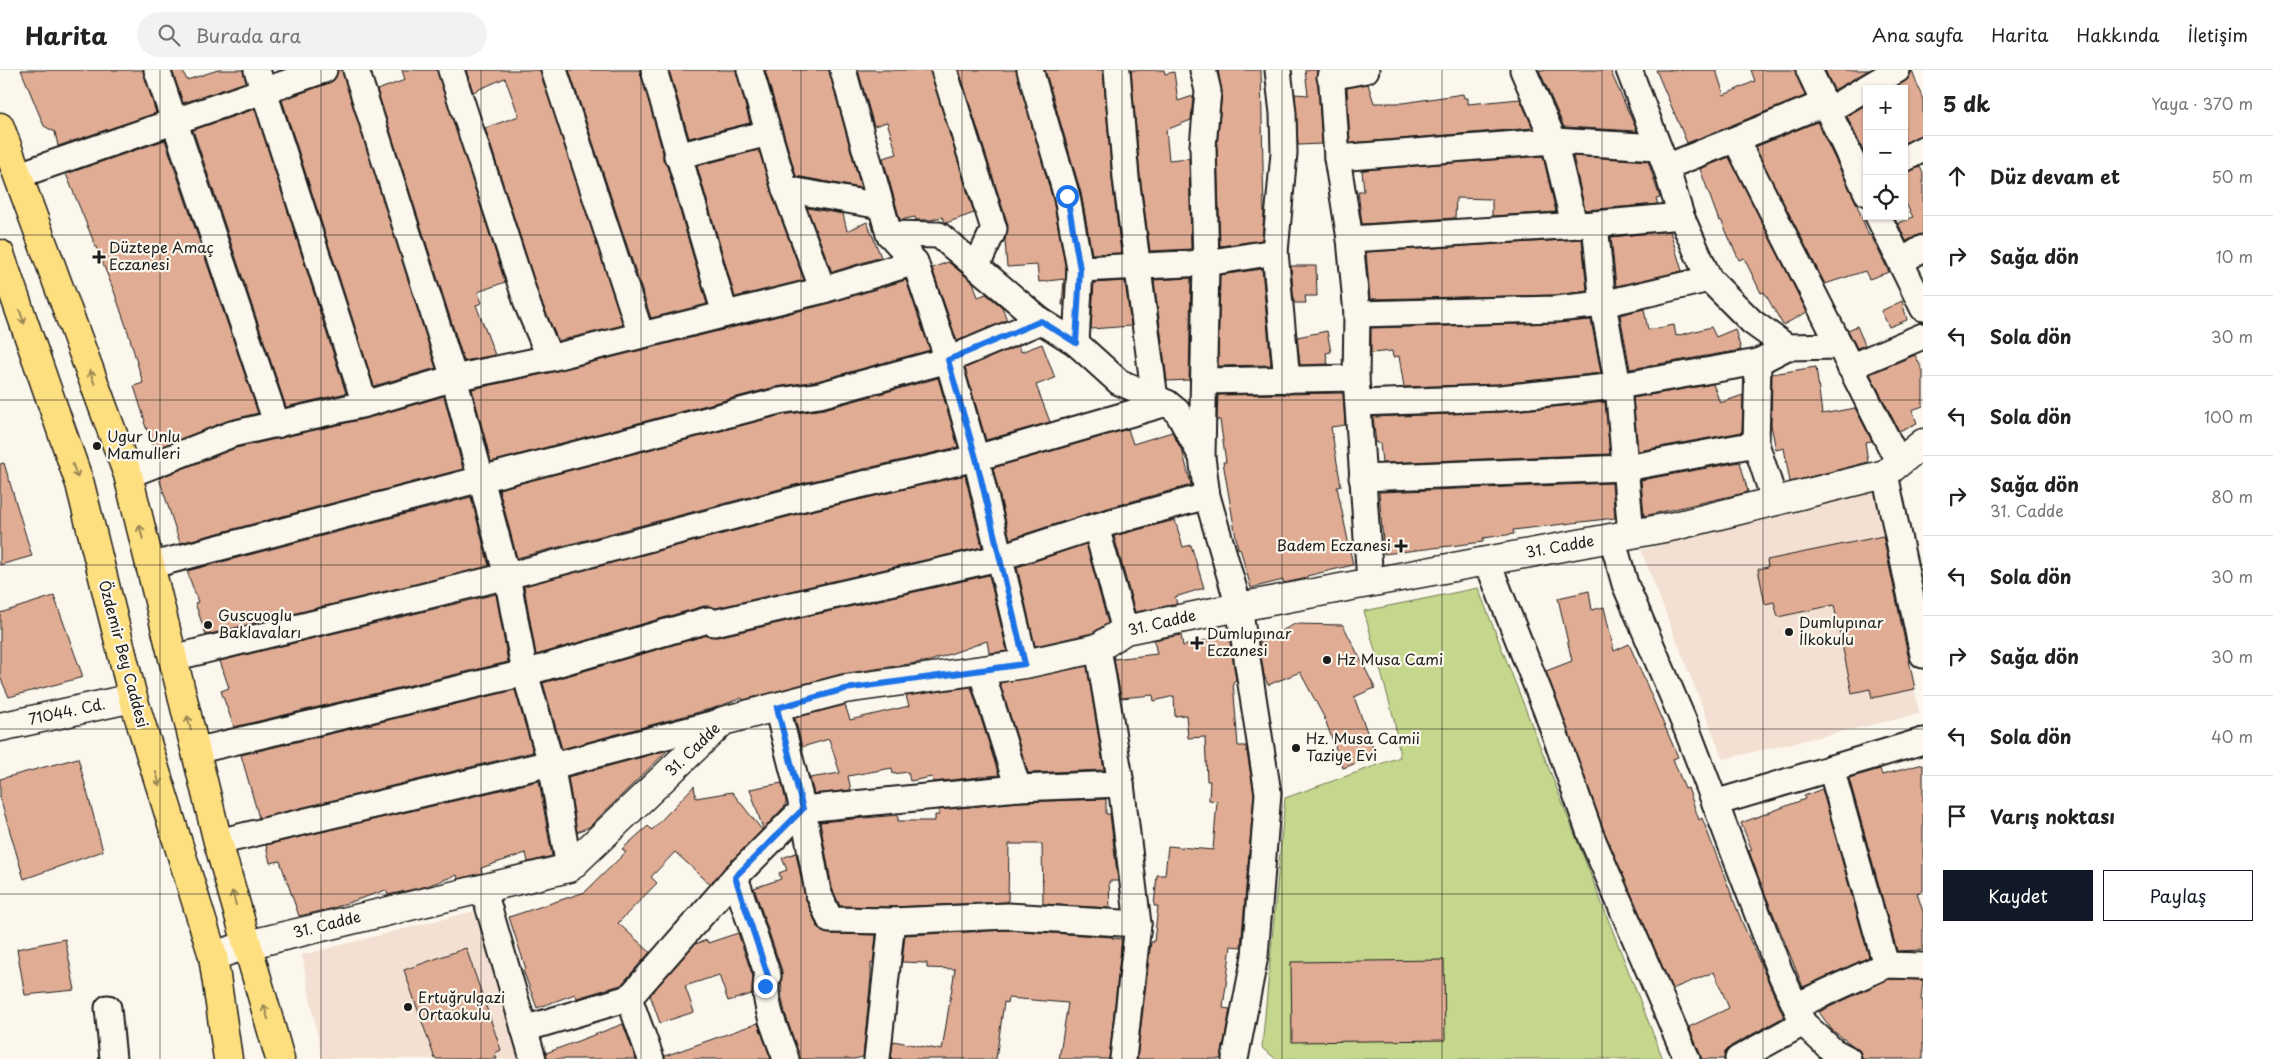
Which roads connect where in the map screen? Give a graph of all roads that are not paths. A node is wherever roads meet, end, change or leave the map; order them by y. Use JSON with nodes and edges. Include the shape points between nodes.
{"nodes":[{"id":1,"x":157,"y":70,"type":"edge"},
{"id":2,"x":324,"y":70,"type":"edge"},
{"id":3,"x":356,"y":70,"type":"edge"},
{"id":4,"x":451,"y":70,"type":"edge"},
{"id":5,"x":554,"y":70,"type":"edge"},
{"id":6,"x":654,"y":70,"type":"edge"},
{"id":7,"x":750,"y":70,"type":"edge"},
{"id":8,"x":843,"y":70,"type":"edge"},
{"id":9,"x":944,"y":70,"type":"edge"},
{"id":10,"x":1030,"y":70,"type":"edge"},
{"id":11,"x":1117,"y":70,"type":"edge"},
{"id":12,"x":1203,"y":70,"type":"edge"},
{"id":13,"x":1278,"y":70,"type":"edge"},
{"id":14,"x":1366,"y":70,"type":"edge"},
{"id":15,"x":1523,"y":70,"type":"edge"},
{"id":16,"x":1808,"y":70,"type":"edge"},
{"id":17,"x":1897,"y":70,"type":"edge"},
{"id":18,"x":1633,"y":71,"type":"edge"},
{"id":19,"x":1330,"y":74,"type":"edge"},
{"id":20,"x":260,"y":81,"type":"edge"},
{"id":21,"x":1825,"y":108,"type":"junction"},
{"id":22,"x":174,"y":122,"type":"junction"},
{"id":23,"x":0,"y":127,"type":"edge"},
{"id":24,"x":768,"y":133,"type":"junction"},
{"id":25,"x":1736,"y":140,"type":"junction"},
{"id":26,"x":1554,"y":142,"type":"junction"},
{"id":27,"x":1923,"y":149,"type":"edge"},
{"id":28,"x":677,"y":156,"type":"junction"},
{"id":29,"x":1662,"y":157,"type":"junction"},
{"id":30,"x":1908,"y":157,"type":"edge"},
{"id":31,"x":1337,"y":158,"type":"junction"},
{"id":32,"x":18,"y":175,"type":"junction"},
{"id":33,"x":1863,"y":181,"type":"edge"},
{"id":34,"x":785,"y":189,"type":"junction"},
{"id":35,"x":881,"y":206,"type":"junction"},
{"id":36,"x":1681,"y":216,"type":"junction"},
{"id":37,"x":1880,"y":220,"type":"edge"},
{"id":38,"x":1584,"y":224,"type":"junction"},
{"id":39,"x":888,"y":234,"type":"junction"},
{"id":40,"x":1350,"y":238,"type":"junction"},
{"id":41,"x":1923,"y":248,"type":"edge"},
{"id":42,"x":1275,"y":252,"type":"junction"},
{"id":43,"x":0,"y":254,"type":"edge"},
{"id":44,"x":915,"y":262,"type":"junction"},
{"id":45,"x":1900,"y":262,"type":"junction"},
{"id":46,"x":1206,"y":263,"type":"junction"},
{"id":47,"x":977,"y":264,"type":"junction"},
{"id":48,"x":1139,"y":268,"type":"junction"},
{"id":49,"x":1080,"y":269,"type":"junction"},
{"id":50,"x":1709,"y":279,"type":"junction"},
{"id":51,"x":823,"y":290,"type":"junction"},
{"id":52,"x":1603,"y":304,"type":"junction"},
{"id":53,"x":1923,"y":308,"type":"edge"},
{"id":54,"x":725,"y":314,"type":"junction"},
{"id":55,"x":1357,"y":314,"type":"junction"},
{"id":56,"x":1041,"y":321,"type":"junction"},
{"id":57,"x":641,"y":335,"type":"junction"},
{"id":58,"x":1923,"y":336,"type":"edge"},
{"id":59,"x":1076,"y":343,"type":"junction"},
{"id":60,"x":1787,"y":347,"type":"junction"},
{"id":61,"x":1845,"y":356,"type":"junction"},
{"id":62,"x":550,"y":358,"type":"junction"},
{"id":63,"x":948,"y":360,"type":"junction"},
{"id":64,"x":1758,"y":362,"type":"junction"},
{"id":65,"x":454,"y":378,"type":"junction"},
{"id":66,"x":1356,"y":378,"type":"junction"},
{"id":67,"x":1204,"y":380,"type":"junction"},
{"id":68,"x":1287,"y":380,"type":"junction"},
{"id":69,"x":1618,"y":386,"type":"junction"},
{"id":70,"x":1161,"y":401,"type":"junction"},
{"id":71,"x":1358,"y":403,"type":"junction"},
{"id":72,"x":365,"y":404,"type":"junction"},
{"id":73,"x":277,"y":425,"type":"junction"},
{"id":74,"x":1923,"y":443,"type":"edge"},
{"id":75,"x":1756,"y":444,"type":"junction"},
{"id":76,"x":1202,"y":457,"type":"junction"},
{"id":77,"x":976,"y":458,"type":"junction"},
{"id":78,"x":1626,"y":468,"type":"junction"},
{"id":79,"x":1892,"y":468,"type":"junction"},
{"id":80,"x":128,"y":475,"type":"junction"},
{"id":81,"x":480,"y":478,"type":"junction"},
{"id":82,"x":1362,"y":478,"type":"junction"},
{"id":83,"x":1208,"y":496,"type":"junction"},
{"id":84,"x":1775,"y":502,"type":"junction"},
{"id":85,"x":1096,"y":527,"type":"junction"},
{"id":86,"x":1622,"y":536,"type":"junction"},
{"id":87,"x":998,"y":558,"type":"junction"},
{"id":88,"x":1487,"y":561,"type":"junction"},
{"id":89,"x":149,"y":566,"type":"junction"},
{"id":90,"x":507,"y":576,"type":"junction"},
{"id":91,"x":1370,"y":582,"type":"junction"},
{"id":92,"x":1239,"y":607,"type":"junction"},
{"id":93,"x":1125,"y":630,"type":"junction"},
{"id":94,"x":1098,"y":648,"type":"junction"},
{"id":95,"x":1923,"y":656,"type":"edge"},
{"id":96,"x":173,"y":658,"type":"junction"},
{"id":97,"x":1025,"y":664,"type":"junction"},
{"id":98,"x":981,"y":670,"type":"junction"},
{"id":99,"x":525,"y":673,"type":"junction"},
{"id":100,"x":133,"y":698,"type":"junction"},
{"id":101,"x":777,"y":708,"type":"junction"},
{"id":102,"x":723,"y":720,"type":"junction"},
{"id":103,"x":0,"y":727,"type":"edge"},
{"id":104,"x":1923,"y":741,"type":"edge"},
{"id":105,"x":195,"y":751,"type":"junction"},
{"id":106,"x":551,"y":763,"type":"junction"},
{"id":107,"x":1831,"y":768,"type":"junction"},
{"id":108,"x":1120,"y":784,"type":"junction"},
{"id":109,"x":1018,"y":788,"type":"junction"},
{"id":110,"x":1715,"y":803,"type":"junction"},
{"id":111,"x":803,"y":809,"type":"junction"},
{"id":112,"x":218,"y":842,"type":"junction"},
{"id":113,"x":569,"y":868,"type":"junction"},
{"id":114,"x":735,"y":877,"type":"junction"},
{"id":115,"x":483,"y":888,"type":"junction"},
{"id":116,"x":892,"y":921,"type":"junction"},
{"id":117,"x":1138,"y":924,"type":"junction"},
{"id":118,"x":247,"y":945,"type":"junction"},
{"id":119,"x":213,"y":956,"type":"junction"},
{"id":120,"x":1886,"y":965,"type":"junction"},
{"id":121,"x":1923,"y":966,"type":"edge"},
{"id":122,"x":629,"y":998,"type":"junction"},
{"id":123,"x":108,"y":1008,"type":"dead end"},
{"id":124,"x":1799,"y":1015,"type":"junction"},
{"id":125,"x":524,"y":1029,"type":"junction"},
{"id":126,"x":113,"y":1059,"type":"edge"},
{"id":127,"x":228,"y":1059,"type":"edge"},
{"id":128,"x":280,"y":1059,"type":"edge"},
{"id":129,"x":533,"y":1059,"type":"edge"},
{"id":130,"x":651,"y":1059,"type":"edge"},
{"id":131,"x":786,"y":1059,"type":"edge"},
{"id":132,"x":877,"y":1059,"type":"edge"},
{"id":133,"x":1123,"y":1059,"type":"edge"},
{"id":134,"x":1235,"y":1059,"type":"edge"},
{"id":135,"x":1687,"y":1059,"type":"edge"},
{"id":136,"x":1738,"y":1059,"type":"edge"},
{"id":137,"x":1848,"y":1059,"type":"edge"}],
"edges":[{"from":1,"to":22,"type":"street"},
{"from":2,"to":20,"type":"street"},
{"from":3,"to":65,"type":"street"},
{"from":4,"to":62,"type":"street","via":[[528,306]]},
{"from":5,"to":57,"type":"street"},
{"from":6,"to":28,"type":"street"},
{"from":7,"to":24,"type":"street"},
{"from":8,"to":35,"type":"street"},
{"from":9,"to":47,"type":"street","via":[[994,229]]},
{"from":10,"to":49,"type":"street","via":[[1067,196]]},
{"from":11,"to":48,"type":"street","via":[[1126,178]]},
{"from":12,"to":46,"type":"street","via":[[1208,91],[1203,146]]},
{"from":13,"to":42,"type":"street","via":[[1284,153]]},
{"from":14,"to":19,"type":"street"},
{"from":15,"to":26,"type":"street"},
{"from":16,"to":21,"type":"street"},
{"from":17,"to":21,"type":"street"},
{"from":18,"to":29,"type":"street"},
{"from":19,"to":31,"type":"street"},
{"from":20,"to":22,"type":"street"},
{"from":20,"to":72,"type":"street"},
{"from":21,"to":25,"type":"street"},
{"from":21,"to":33,"type":"street"},
{"from":22,"to":32,"type":"street"},
{"from":22,"to":73,"type":"street"},
{"from":23,"to":32,"type":"main road"},
{"from":24,"to":28,"type":"street"},
{"from":24,"to":34,"type":"street"},
{"from":25,"to":29,"type":"street"},
{"from":25,"to":61,"type":"street"},
{"from":26,"to":29,"type":"street"},
{"from":26,"to":31,"type":"street"},
{"from":26,"to":38,"type":"street"},
{"from":27,"to":30,"type":"street"},
{"from":28,"to":54,"type":"street"},
{"from":29,"to":36,"type":"street"},
{"from":31,"to":40,"type":"street"},
{"from":80,"to":32,"type":"main road","one_way":true},
{"from":34,"to":35,"type":"street"},
{"from":34,"to":51,"type":"street"},
{"from":35,"to":39,"type":"street"},
{"from":36,"to":38,"type":"street"},
{"from":36,"to":50,"type":"street"},
{"from":37,"to":45,"type":"street"},
{"from":38,"to":40,"type":"street"},
{"from":38,"to":52,"type":"street"},
{"from":39,"to":44,"type":"street"},
{"from":39,"to":47,"type":"street","via":[[939,235]]},
{"from":40,"to":55,"type":"street"},
{"from":41,"to":45,"type":"street"},
{"from":42,"to":46,"type":"street"},
{"from":42,"to":68,"type":"street"},
{"from":43,"to":100,"type":"main road","name":"Özdemir Bey Caddesi","one_way":true,"via":[[80,484]]},
{"from":44,"to":51,"type":"street"},
{"from":44,"to":63,"type":"street"},
{"from":45,"to":53,"type":"street"},
{"from":46,"to":48,"type":"street"},
{"from":46,"to":67,"type":"street"},
{"from":47,"to":56,"type":"street"},
{"from":48,"to":49,"type":"street"},
{"from":48,"to":70,"type":"street"},
{"from":49,"to":59,"type":"street"},
{"from":50,"to":52,"type":"street"},
{"from":50,"to":60,"type":"street","via":[[1752,322]]},
{"from":51,"to":54,"type":"street"},
{"from":52,"to":55,"type":"street","via":[[1556,309]]},
{"from":52,"to":69,"type":"street"},
{"from":54,"to":57,"type":"street"},
{"from":55,"to":66,"type":"street"},
{"from":56,"to":59,"type":"street"},
{"from":56,"to":63,"type":"street"},
{"from":57,"to":62,"type":"street"},
{"from":58,"to":61,"type":"street"},
{"from":59,"to":70,"type":"street","via":[[1120,382]]},
{"from":60,"to":61,"type":"street"},
{"from":60,"to":64,"type":"street"},
{"from":61,"to":79,"type":"street"},
{"from":62,"to":65,"type":"street"},
{"from":63,"to":77,"type":"street"},
{"from":63,"to":81,"type":"street","via":[[820,395],[778,401]]},
{"from":64,"to":69,"type":"street"},
{"from":64,"to":75,"type":"street"},
{"from":65,"to":72,"type":"street"},
{"from":65,"to":81,"type":"street"},
{"from":66,"to":68,"type":"street"},
{"from":66,"to":71,"type":"street"},
{"from":67,"to":68,"type":"street"},
{"from":67,"to":76,"type":"street"},
{"from":69,"to":71,"type":"street","via":[[1500,398]]},
{"from":69,"to":78,"type":"street"},
{"from":70,"to":76,"type":"street","via":[[1177,411]]},
{"from":70,"to":77,"type":"street"},
{"from":71,"to":82,"type":"street"},
{"from":72,"to":73,"type":"street"},
{"from":73,"to":80,"type":"street","via":[[232,434]]},
{"from":74,"to":79,"type":"street","name":"31. Cadde"},
{"from":75,"to":78,"type":"street"},
{"from":75,"to":84,"type":"street"},
{"from":76,"to":83,"type":"street"},
{"from":77,"to":87,"type":"street"},
{"from":77,"to":90,"type":"street","via":[[799,499]]},
{"from":78,"to":82,"type":"street"},
{"from":78,"to":86,"type":"street"},
{"from":79,"to":84,"type":"street","name":"31. Cadde"},
{"from":79,"to":95,"type":"street"},
{"from":89,"to":80,"type":"main road","one_way":true},
{"from":81,"to":89,"type":"street"},
{"from":81,"to":90,"type":"street"},
{"from":82,"to":91,"type":"street"},
{"from":83,"to":85,"type":"street"},
{"from":83,"to":92,"type":"street"},
{"from":84,"to":86,"type":"street","name":"31. Cadde"},
{"from":85,"to":87,"type":"street"},
{"from":85,"to":93,"type":"street"},
{"from":86,"to":88,"type":"street","name":"31. Cadde"},
{"from":86,"to":110,"type":"street","via":[[1625,584]]},
{"from":87,"to":97,"type":"street"},
{"from":87,"to":99,"type":"street","via":[[714,623],[708,620]]},
{"from":88,"to":91,"type":"street","name":"31. Cadde"},
{"from":88,"to":135,"type":"street","via":[[1547,712],[1591,836]]},
{"from":89,"to":96,"type":"main road"},
{"from":90,"to":96,"type":"street"},
{"from":90,"to":99,"type":"street"},
{"from":91,"to":92,"type":"street","name":"31. Cadde"},
{"from":92,"to":93,"type":"street","name":"31. Cadde"},
{"from":92,"to":134,"type":"street","via":[[1268,793],[1255,956]]},
{"from":93,"to":94,"type":"street","name":"31. Cadde"},
{"from":94,"to":97,"type":"street","name":"31. Cadde"},
{"from":94,"to":108,"type":"street"},
{"from":105,"to":96,"type":"main road","one_way":true},
{"from":97,"to":98,"type":"street","name":"31. Cadde"},
{"from":98,"to":101,"type":"street","name":"31. Cadde","via":[[845,689]]},
{"from":98,"to":109,"type":"street"},
{"from":99,"to":105,"type":"street"},
{"from":99,"to":106,"type":"street"},
{"from":100,"to":103,"type":"street","name":"71044. Cd."},
{"from":100,"to":119,"type":"main road","name":"Özdemir Bey Caddesi","one_way":true},
{"from":101,"to":102,"type":"street","name":"31. Cadde"},
{"from":101,"to":111,"type":"street"},
{"from":102,"to":106,"type":"street","via":[[560,764]]},
{"from":102,"to":113,"type":"street","name":"31. Cadde"},
{"from":104,"to":107,"type":"street"},
{"from":105,"to":112,"type":"main road"},
{"from":106,"to":112,"type":"street"},
{"from":106,"to":113,"type":"street"},
{"from":107,"to":110,"type":"street"},
{"from":107,"to":120,"type":"street"},
{"from":108,"to":109,"type":"street"},
{"from":108,"to":117,"type":"street"},
{"from":109,"to":111,"type":"street"},
{"from":110,"to":124,"type":"street"},
{"from":111,"to":114,"type":"street"},
{"from":111,"to":116,"type":"street","via":[[818,892],[830,920]]},
{"from":118,"to":112,"type":"main road","one_way":true},
{"from":113,"to":115,"type":"street","name":"31. Cadde"},
{"from":114,"to":122,"type":"street"},
{"from":114,"to":131,"type":"street","via":[[768,976],[765,986],[770,1011]]},
{"from":115,"to":118,"type":"street","name":"31. Cadde"},
{"from":115,"to":125,"type":"street"},
{"from":116,"to":117,"type":"street","via":[[1008,916]]},
{"from":116,"to":132,"type":"street"},
{"from":117,"to":133,"type":"street"},
{"from":118,"to":119,"type":"street","name":"31. Cadde"},
{"from":128,"to":118,"type":"main road","one_way":true},
{"from":119,"to":127,"type":"main road","name":"Özdemir Bey Caddesi"},
{"from":120,"to":121,"type":"street"},
{"from":120,"to":124,"type":"street"},
{"from":122,"to":125,"type":"street"},
{"from":122,"to":130,"type":"street"},
{"from":123,"to":126,"type":"street"},
{"from":124,"to":136,"type":"street"},
{"from":124,"to":137,"type":"street","via":[[1833,1051]]},
{"from":125,"to":129,"type":"street"}]}
